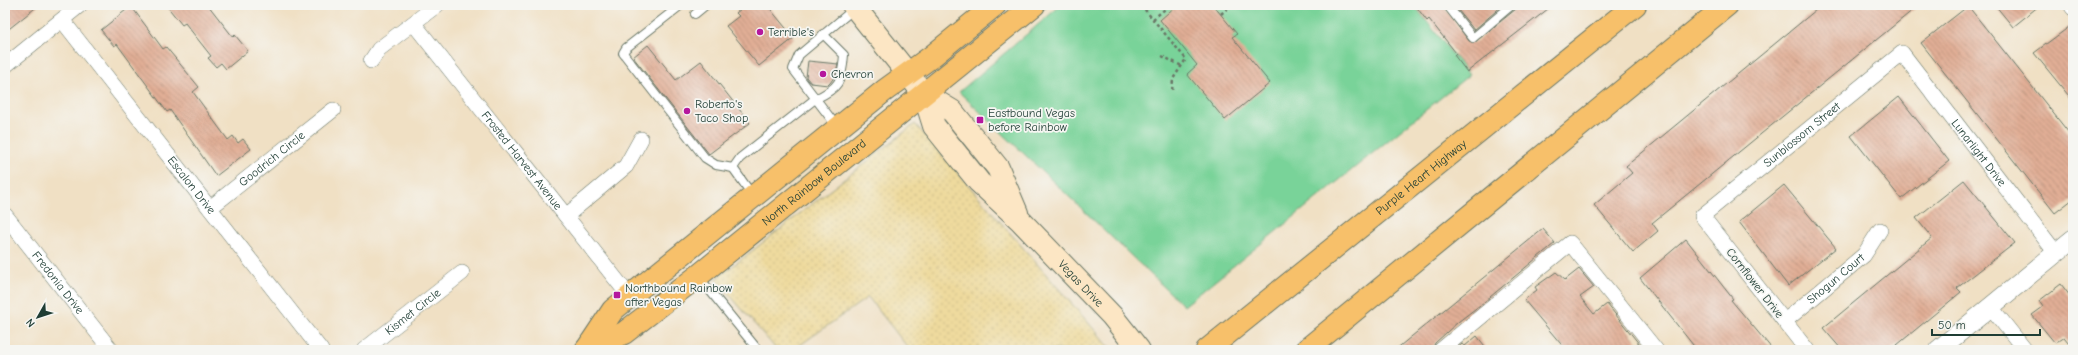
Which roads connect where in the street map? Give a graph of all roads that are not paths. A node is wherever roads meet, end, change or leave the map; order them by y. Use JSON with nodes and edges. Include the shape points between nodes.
{"nodes":[{"id":1,"x":80,"y":5,"type":"edge"},
{"id":2,"x":437,"y":5,"type":"edge"},
{"id":3,"x":681,"y":5,"type":"edge"},
{"id":4,"x":706,"y":5,"type":"edge"},
{"id":5,"x":995,"y":5,"type":"edge"},
{"id":6,"x":1034,"y":5,"type":"edge"},
{"id":7,"x":1447,"y":5,"type":"edge"},
{"id":8,"x":1512,"y":5,"type":"edge"},
{"id":9,"x":1635,"y":5,"type":"edge"},
{"id":10,"x":1727,"y":5,"type":"edge"},
{"id":11,"x":2071,"y":5,"type":"edge"},
{"id":12,"x":854,"y":6,"type":"edge"},
{"id":13,"x":2073,"y":8,"type":"edge"},
{"id":14,"x":695,"y":14,"type":"dead end"},
{"id":15,"x":62,"y":20,"type":"junction"},
{"id":16,"x":414,"y":24,"type":"junction"},
{"id":17,"x":823,"y":34,"type":"junction"},
{"id":18,"x":1902,"y":53,"type":"joint"},
{"id":19,"x":371,"y":62,"type":"dead end"},
{"id":20,"x":5,"y":66,"type":"edge"},
{"id":21,"x":908,"y":74,"type":"junction"},
{"id":22,"x":924,"y":94,"type":"junction"},
{"id":23,"x":815,"y":99,"type":"junction"},
{"id":24,"x":333,"y":110,"type":"dead end"},
{"id":25,"x":838,"y":128,"type":"junction"},
{"id":26,"x":641,"y":139,"type":"dead end"},
{"id":27,"x":733,"y":168,"type":"junction"},
{"id":28,"x":753,"y":197,"type":"junction"},
{"id":29,"x":210,"y":208,"type":"junction"},
{"id":30,"x":5,"y":215,"type":"edge"},
{"id":31,"x":566,"y":216,"type":"junction"},
{"id":32,"x":1702,"y":216,"type":"joint"},
{"id":33,"x":1880,"y":230,"type":"dead end"},
{"id":34,"x":2073,"y":239,"type":"edge"},
{"id":35,"x":2056,"y":253,"type":"junction"},
{"id":36,"x":462,"y":272,"type":"dead end"},
{"id":37,"x":698,"y":276,"type":"junction"},
{"id":38,"x":630,"y":296,"type":"junction"},
{"id":39,"x":1990,"y":306,"type":"junction"},
{"id":40,"x":1784,"y":321,"type":"junction"},
{"id":41,"x":1138,"y":348,"type":"edge"},
{"id":42,"x":111,"y":350,"type":"edge"},
{"id":43,"x":321,"y":350,"type":"edge"},
{"id":44,"x":364,"y":350,"type":"edge"},
{"id":45,"x":586,"y":350,"type":"edge"},
{"id":46,"x":758,"y":350,"type":"edge"},
{"id":47,"x":1207,"y":350,"type":"edge"},
{"id":48,"x":1306,"y":350,"type":"edge"},
{"id":49,"x":1441,"y":350,"type":"edge"},
{"id":50,"x":1656,"y":350,"type":"edge"},
{"id":51,"x":1808,"y":350,"type":"edge"},
{"id":52,"x":1938,"y":350,"type":"edge"},
{"id":53,"x":2025,"y":350,"type":"edge"}],
"edges":[{"from":1,"to":15,"type":"street"},
{"from":2,"to":16,"type":"street"},
{"from":3,"to":27,"type":"lane","via":[[623,53],[705,158],[716,165]]},
{"from":4,"to":14,"type":"lane"},
{"from":5,"to":21,"type":"main road","name":"North Rainbow Boulevard"},
{"from":6,"to":22,"type":"main road","name":"North Rainbow Boulevard"},
{"from":7,"to":8,"type":"lane","via":[[1473,38]]},
{"from":9,"to":47,"type":"main road","name":"Purple Heart Highway"},
{"from":10,"to":48,"type":"main road"},
{"from":11,"to":13,"type":"street"},
{"from":12,"to":17,"type":"lane"},
{"from":12,"to":21,"type":"main road","name":"Vegas Drive"},
{"from":15,"to":20,"type":"street"},
{"from":15,"to":29,"type":"street","name":"Escalon Drive"},
{"from":16,"to":19,"type":"street","via":[[379,49]]},
{"from":16,"to":31,"type":"street","name":"Frosted Harvest Avenue"},
{"from":17,"to":23,"type":"lane","via":[[799,55],[793,69]]},
{"from":17,"to":23,"type":"lane","via":[[844,55],[842,73],[840,83]]},
{"from":18,"to":32,"type":"street","name":"Sunblossom Street"},
{"from":18,"to":35,"type":"street","name":"Lunarlight Drive"},
{"from":21,"to":22,"type":"main road","name":"Vegas Drive"},
{"from":21,"to":25,"type":"main road","name":"North Rainbow Boulevard"},
{"from":22,"to":37,"type":"main road","name":"North Rainbow Boulevard"},
{"from":22,"to":41,"type":"main road","name":"Vegas Drive","via":[[952,111],[998,168],[1020,220],[1112,316]]},
{"from":23,"to":25,"type":"lane"},
{"from":23,"to":27,"type":"lane","via":[[740,158]]},
{"from":24,"to":29,"type":"street","name":"Goodrich Circle"},
{"from":25,"to":28,"type":"main road","name":"North Rainbow Boulevard"},
{"from":26,"to":31,"type":"street","via":[[626,166]]},
{"from":27,"to":28,"type":"lane"},
{"from":28,"to":38,"type":"main road","name":"North Rainbow Boulevard"},
{"from":29,"to":43,"type":"street","name":"Escalon Drive"},
{"from":30,"to":42,"type":"street","name":"Fredonia Drive"},
{"from":31,"to":38,"type":"street","name":"Frosted Harvest Avenue"},
{"from":32,"to":40,"type":"street","name":"Cornflower Drive"},
{"from":33,"to":40,"type":"street","name":"Shogun Court","via":[[1864,255]]},
{"from":34,"to":35,"type":"street"},
{"from":35,"to":39,"type":"street"},
{"from":36,"to":44,"type":"street","name":"Kismet Circle"},
{"from":37,"to":45,"type":"main road","name":"North Rainbow Boulevard","via":[[624,333]]},
{"from":37,"to":46,"type":"lane"},
{"from":38,"to":45,"type":"main road","name":"North Rainbow Boulevard","via":[[613,310]]},
{"from":39,"to":52,"type":"street"},
{"from":39,"to":53,"type":"street"},
{"from":40,"to":51,"type":"street","name":"Cornflower Drive"},
{"from":49,"to":50,"type":"street","via":[[1570,243]]}]}
